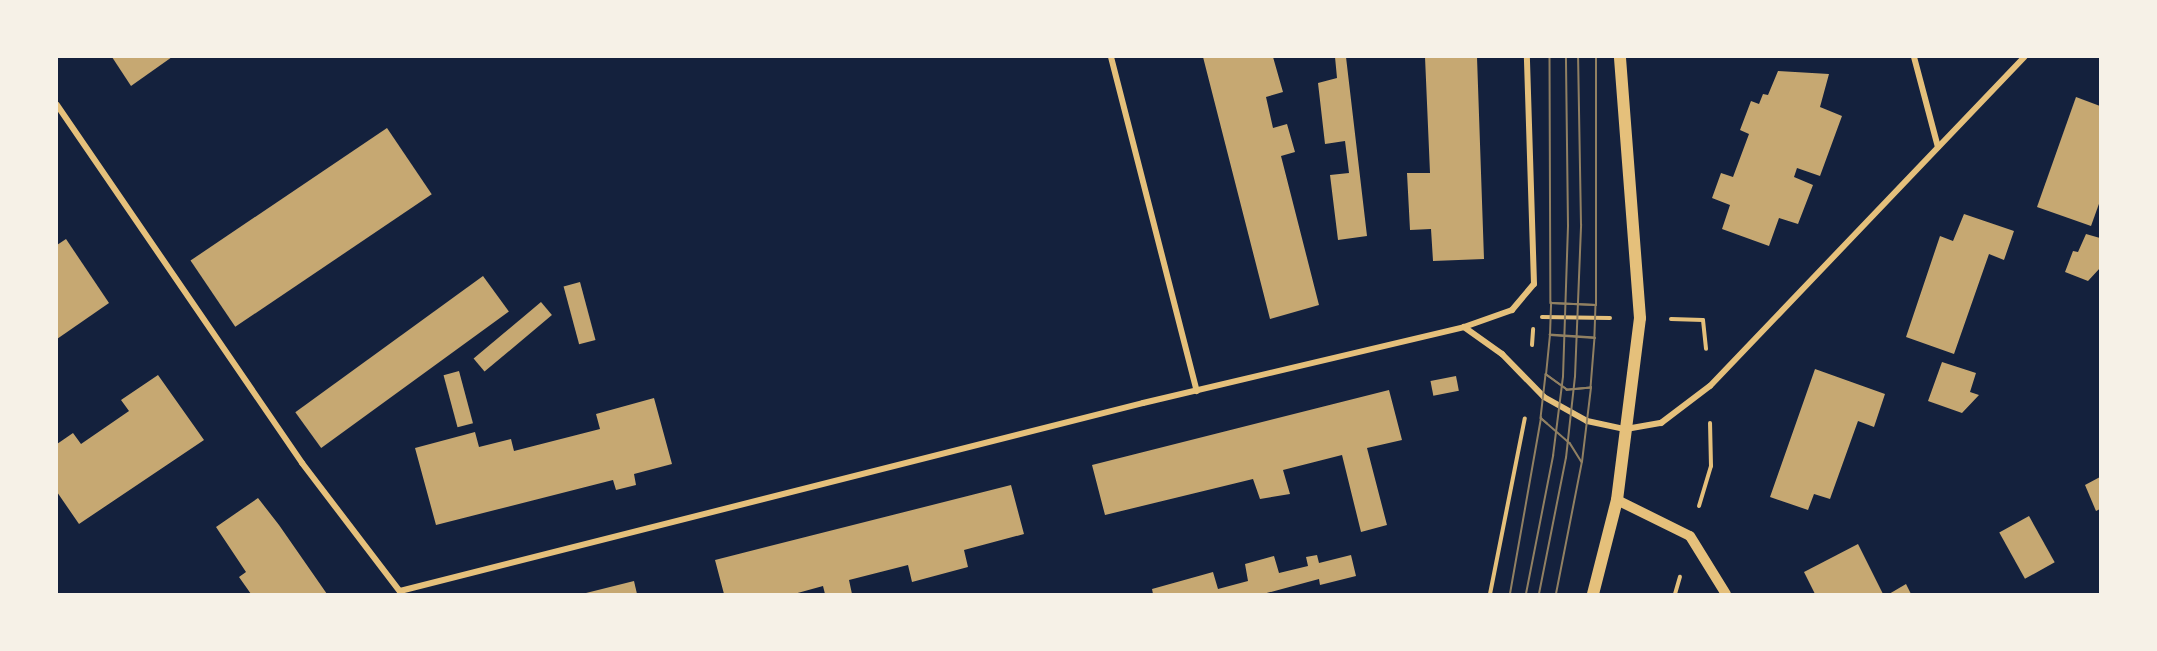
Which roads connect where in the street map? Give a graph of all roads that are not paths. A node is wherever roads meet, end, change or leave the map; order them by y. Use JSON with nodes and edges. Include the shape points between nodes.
{"nodes":[{"id":1,"x":1111,"y":57,"type":"edge"},
{"id":2,"x":1527,"y":57,"type":"edge"},
{"id":3,"x":1620,"y":57,"type":"edge"},
{"id":4,"x":1914,"y":57,"type":"edge"},
{"id":5,"x":2024,"y":57,"type":"edge"},
{"id":6,"x":57,"y":105,"type":"edge"},
{"id":7,"x":1938,"y":147,"type":"junction"},
{"id":8,"x":1464,"y":327,"type":"junction"},
{"id":9,"x":1197,"y":391,"type":"junction"},
{"id":10,"x":1626,"y":429,"type":"junction"},
{"id":11,"x":1617,"y":500,"type":"junction"},
{"id":12,"x":401,"y":593,"type":"edge"},
{"id":13,"x":1593,"y":594,"type":"edge"},
{"id":14,"x":1726,"y":594,"type":"edge"}],
"edges":[{"from":1,"to":9,"type":"street"},
{"from":2,"to":8,"type":"street","via":[[1534,284],[1512,310]]},
{"from":3,"to":10,"type":"main road","via":[[1640,318]]},
{"from":4,"to":7,"type":"street"},
{"from":5,"to":7,"type":"street"},
{"from":6,"to":12,"type":"street","via":[[302,463]]},
{"from":7,"to":10,"type":"street","via":[[1710,386],[1661,423]]},
{"from":8,"to":9,"type":"street"},
{"from":8,"to":10,"type":"street","via":[[1502,354],[1544,396],[1587,421]]},
{"from":9,"to":12,"type":"street"},
{"from":10,"to":11,"type":"main road"},
{"from":11,"to":13,"type":"main road"},
{"from":11,"to":14,"type":"street","via":[[1690,536]]}]}
